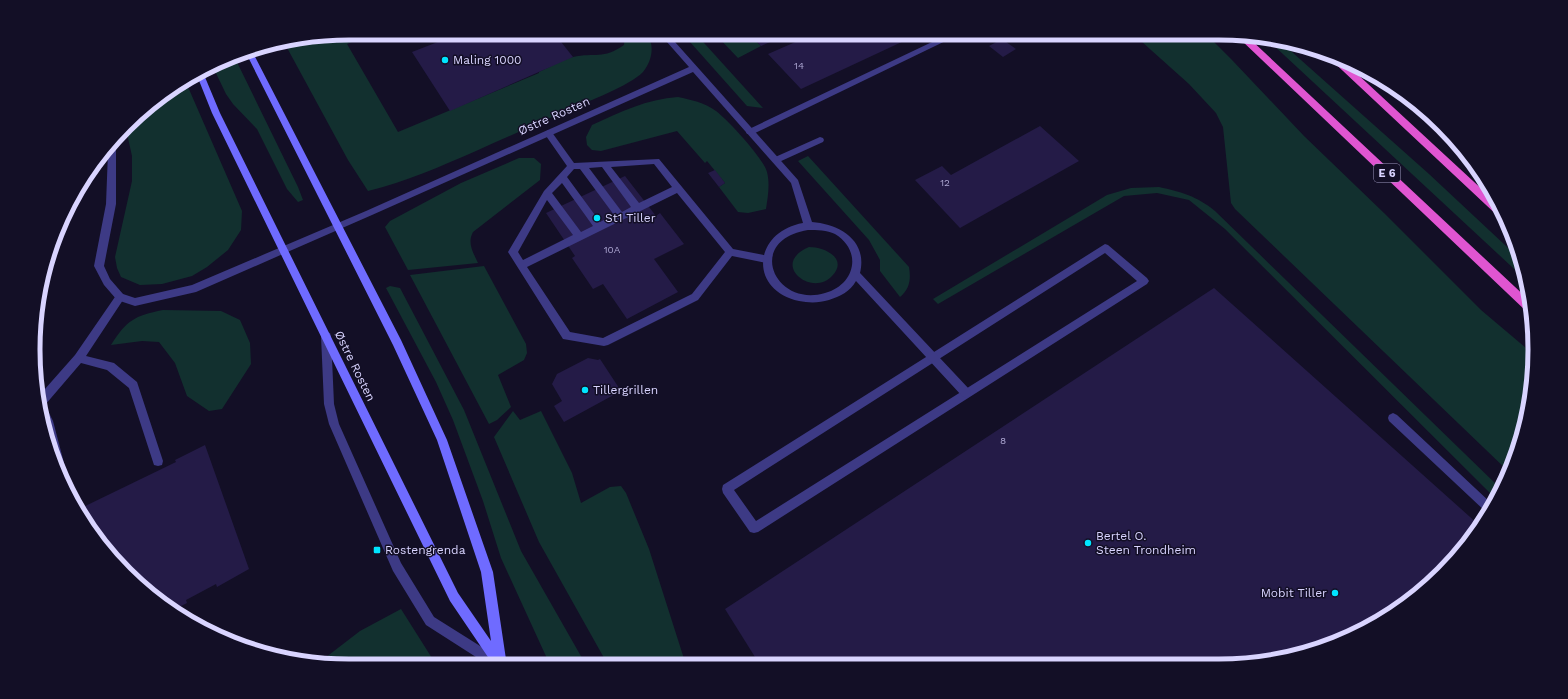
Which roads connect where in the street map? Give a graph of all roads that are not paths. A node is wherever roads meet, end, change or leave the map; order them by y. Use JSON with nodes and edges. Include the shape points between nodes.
{"nodes":[{"id":1,"x":669,"y":40,"type":"edge"},
{"id":2,"x":943,"y":40,"type":"edge"},
{"id":3,"x":1248,"y":42,"type":"edge"},
{"id":4,"x":251,"y":56,"type":"edge"},
{"id":5,"x":1344,"y":67,"type":"edge"},
{"id":6,"x":694,"y":68,"type":"junction"},
{"id":7,"x":201,"y":78,"type":"edge"},
{"id":8,"x":750,"y":132,"type":"junction"},
{"id":9,"x":548,"y":133,"type":"junction"},
{"id":10,"x":820,"y":140,"type":"dead end"},
{"id":11,"x":112,"y":151,"type":"edge"},
{"id":12,"x":776,"y":160,"type":"junction"},
{"id":13,"x":605,"y":165,"type":"junction"},
{"id":14,"x":572,"y":166,"type":"junction"},
{"id":15,"x":582,"y":166,"type":"junction"},
{"id":16,"x":562,"y":177,"type":"junction"},
{"id":17,"x":678,"y":188,"type":"junction"},
{"id":18,"x":548,"y":193,"type":"junction"},
{"id":19,"x":1491,"y":203,"type":"edge"},
{"id":20,"x":636,"y":208,"type":"junction"},
{"id":21,"x":620,"y":216,"type":"junction"},
{"id":22,"x":808,"y":226,"type":"junction"},
{"id":23,"x":337,"y":227,"type":"junction"},
{"id":24,"x":599,"y":227,"type":"junction"},
{"id":25,"x":579,"y":236,"type":"junction"},
{"id":26,"x":283,"y":250,"type":"junction"},
{"id":27,"x":730,"y":252,"type":"junction"},
{"id":28,"x":766,"y":259,"type":"junction"},
{"id":29,"x":522,"y":265,"type":"junction"},
{"id":30,"x":856,"y":275,"type":"junction"},
{"id":31,"x":120,"y":297,"type":"junction"},
{"id":32,"x":1524,"y":302,"type":"edge"},
{"id":33,"x":326,"y":336,"type":"junction"},
{"id":34,"x":933,"y":357,"type":"junction"},
{"id":35,"x":79,"y":358,"type":"junction"},
{"id":36,"x":966,"y":393,"type":"junction"},
{"id":37,"x":44,"y":398,"type":"edge"},
{"id":38,"x":1393,"y":418,"type":"dead end"},
{"id":39,"x":158,"y":461,"type":"dead end"},
{"id":40,"x":1486,"y":506,"type":"edge"},
{"id":41,"x":490,"y":659,"type":"edge"},
{"id":42,"x":496,"y":659,"type":"edge"},
{"id":43,"x":500,"y":659,"type":"edge"}],
"edges":[{"from":1,"to":6,"type":"street"},
{"from":2,"to":8,"type":"street"},
{"from":3,"to":32,"type":"highway","number":"E 6"},
{"from":4,"to":23,"type":"main road"},
{"from":5,"to":19,"type":"highway"},
{"from":6,"to":8,"type":"street"},
{"from":6,"to":9,"type":"street","name":"Østre Rosten"},
{"from":7,"to":26,"type":"main road","name":"Østre Rosten"},
{"from":8,"to":12,"type":"street"},
{"from":9,"to":14,"type":"street"},
{"from":9,"to":23,"type":"street","name":"Østre Rosten"},
{"from":10,"to":12,"type":"street"},
{"from":11,"to":31,"type":"street","via":[[111,204],[99,266],[107,282]]},
{"from":12,"to":22,"type":"street","via":[[794,182]]},
{"from":13,"to":15,"type":"street"},
{"from":13,"to":17,"type":"street","via":[[656,161]]},
{"from":13,"to":20,"type":"street"},
{"from":14,"to":15,"type":"street"},
{"from":14,"to":16,"type":"street"},
{"from":15,"to":21,"type":"street"},
{"from":16,"to":18,"type":"street"},
{"from":16,"to":24,"type":"street"},
{"from":17,"to":20,"type":"street"},
{"from":17,"to":27,"type":"street"},
{"from":18,"to":25,"type":"street"},
{"from":18,"to":29,"type":"street","via":[[513,252]]},
{"from":20,"to":21,"type":"street"},
{"from":21,"to":24,"type":"street"},
{"from":22,"to":28,"type":"street","via":[[788,230],[773,242]]},
{"from":22,"to":30,"type":"street","via":[[830,229],[848,240],[858,257]]},
{"from":23,"to":26,"type":"street"},
{"from":23,"to":43,"type":"main road","via":[[397,342],[442,440],[487,572]]},
{"from":24,"to":25,"type":"street"},
{"from":25,"to":29,"type":"street"},
{"from":26,"to":31,"type":"street","via":[[193,289],[135,302]]},
{"from":26,"to":33,"type":"main road","name":"Østre Rosten"},
{"from":27,"to":28,"type":"street"},
{"from":27,"to":29,"type":"street","via":[[694,296],[604,342],[567,336]]},
{"from":28,"to":30,"type":"street","via":[[770,277],[778,286],[783,291],[803,299],[825,299],[832,296],[844,290]]},
{"from":30,"to":34,"type":"street"},
{"from":31,"to":35,"type":"street"},
{"from":33,"to":41,"type":"street","via":[[329,404],[334,424],[397,567],[430,621]]},
{"from":33,"to":42,"type":"main road","name":"Østre Rosten","via":[[454,597]]},
{"from":34,"to":36,"type":"street"},
{"from":34,"to":36,"type":"street","via":[[1106,248],[1144,281]]},
{"from":34,"to":36,"type":"street","via":[[727,489],[754,528]]},
{"from":35,"to":37,"type":"street"},
{"from":35,"to":39,"type":"street","via":[[110,366],[133,385]]},
{"from":38,"to":40,"type":"street"}]}
